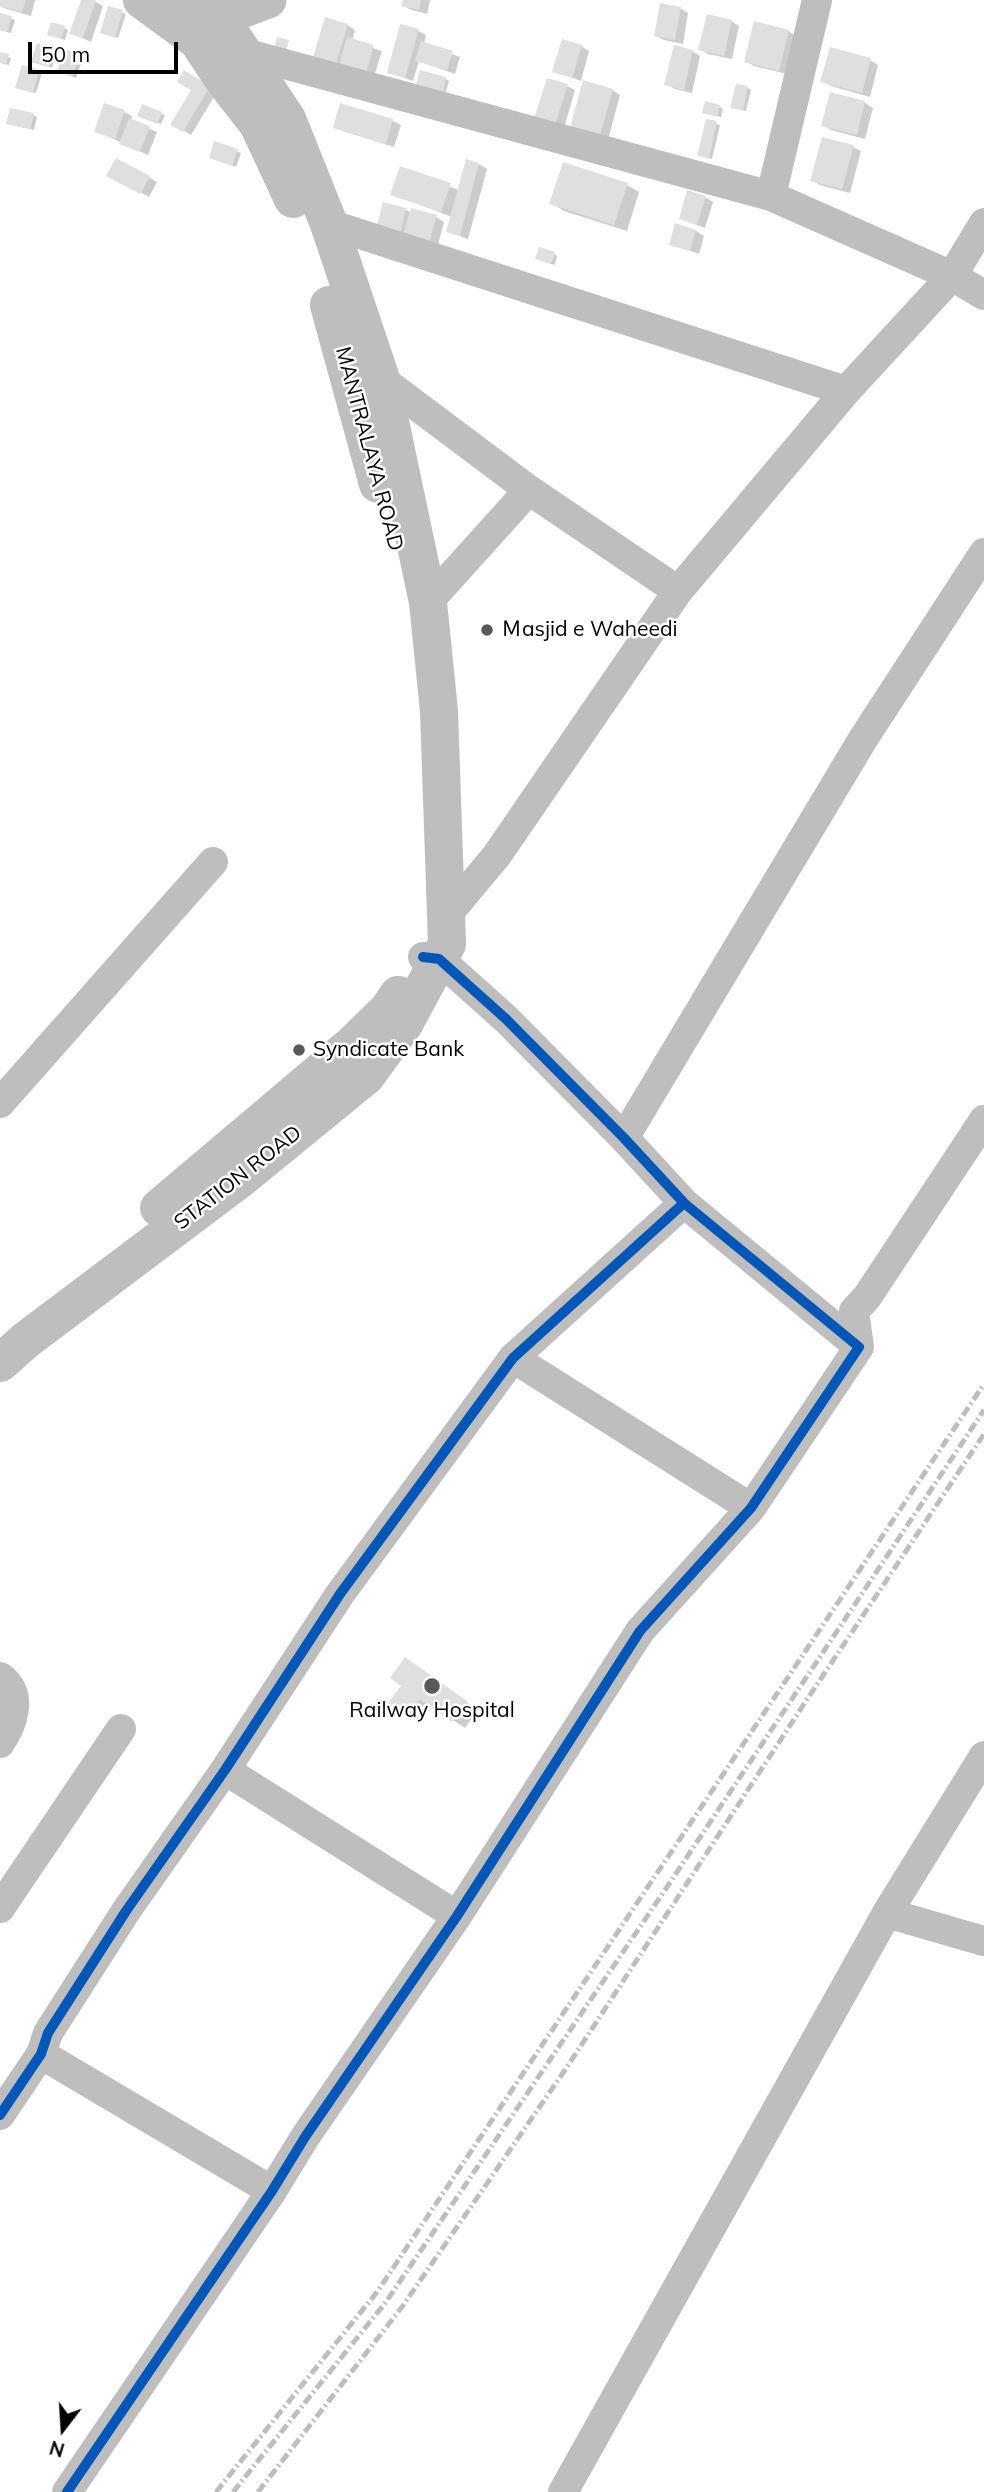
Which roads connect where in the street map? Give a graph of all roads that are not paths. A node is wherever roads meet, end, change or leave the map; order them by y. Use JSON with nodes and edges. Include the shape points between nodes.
{"nodes":[{"id":1,"x":142,"y":0,"type":"edge"},
{"id":2,"x":268,"y":0,"type":"edge"},
{"id":3,"x":818,"y":2,"type":"edge"},
{"id":4,"x":204,"y":20,"type":"edge"},
{"id":5,"x":244,"y":53,"type":"junction"},
{"id":6,"x":771,"y":196,"type":"junction"},
{"id":7,"x":984,"y":222,"type":"edge"},
{"id":8,"x":329,"y":224,"type":"junction"},
{"id":9,"x":952,"y":275,"type":"junction"},
{"id":10,"x":984,"y":295,"type":"edge"},
{"id":11,"x":382,"y":379,"type":"junction"},
{"id":12,"x":846,"y":391,"type":"junction"},
{"id":13,"x":529,"y":490,"type":"junction"},
{"id":14,"x":984,"y":554,"type":"edge"},
{"id":15,"x":678,"y":591,"type":"junction"},
{"id":16,"x":428,"y":602,"type":"junction"},
{"id":17,"x":213,"y":862,"type":"dead end"},
{"id":18,"x":447,"y":915,"type":"junction"},
{"id":19,"x":431,"y":958,"type":"junction"},
{"id":20,"x":0,"y":1103,"type":"edge"},
{"id":21,"x":984,"y":1120,"type":"edge"},
{"id":22,"x":624,"y":1138,"type":"junction"},
{"id":23,"x":684,"y":1203,"type":"junction"},
{"id":24,"x":0,"y":1338,"type":"edge"},
{"id":25,"x":859,"y":1347,"type":"junction"},
{"id":26,"x":513,"y":1358,"type":"junction"},
{"id":27,"x":0,"y":1363,"type":"edge"},
{"id":28,"x":751,"y":1508,"type":"junction"},
{"id":29,"x":0,"y":1677,"type":"edge"},
{"id":30,"x":121,"y":1729,"type":"dead end"},
{"id":31,"x":0,"y":1743,"type":"edge"},
{"id":32,"x":984,"y":1756,"type":"edge"},
{"id":33,"x":225,"y":1770,"type":"junction"},
{"id":34,"x":0,"y":1908,"type":"edge"},
{"id":35,"x":887,"y":1913,"type":"junction"},
{"id":36,"x":457,"y":1916,"type":"junction"},
{"id":37,"x":984,"y":1941,"type":"edge"},
{"id":38,"x":41,"y":2054,"type":"junction"},
{"id":39,"x":0,"y":2115,"type":"edge"},
{"id":40,"x":272,"y":2192,"type":"junction"},
{"id":41,"x":67,"y":2492,"type":"edge"},
{"id":42,"x":563,"y":2492,"type":"edge"}],
"edges":[{"from":1,"to":4,"type":"highway","name":"MANTRALAYA ROAD"},
{"from":2,"to":4,"type":"main road"},
{"from":3,"to":6,"type":"street"},
{"from":4,"to":5,"type":"highway","name":"MANTRALAYA ROAD"},
{"from":4,"to":19,"type":"highway","name":"MANTRALAYA ROAD","via":[[223,79],[258,124],[305,227],[344,352],[409,601],[422,719]]},
{"from":5,"to":6,"type":"street"},
{"from":5,"to":8,"type":"highway","name":"MANTRALAYA ROAD","via":[[287,119]]},
{"from":6,"to":9,"type":"street"},
{"from":7,"to":9,"type":"street"},
{"from":8,"to":11,"type":"highway","name":"MANTRALAYA ROAD"},
{"from":8,"to":12,"type":"street"},
{"from":9,"to":10,"type":"street"},
{"from":9,"to":12,"type":"street"},
{"from":11,"to":13,"type":"street"},
{"from":11,"to":16,"type":"highway","name":"MANTRALAYA ROAD"},
{"from":12,"to":15,"type":"street"},
{"from":13,"to":15,"type":"street"},
{"from":13,"to":16,"type":"street"},
{"from":14,"to":22,"type":"street","via":[[863,739]]},
{"from":15,"to":18,"type":"street","via":[[497,855]]},
{"from":16,"to":18,"type":"highway","name":"MANTRALAYA ROAD","via":[[439,711]]},
{"from":17,"to":20,"type":"street"},
{"from":18,"to":19,"type":"highway","name":"MANTRALAYA ROAD","via":[[447,944]]},
{"from":19,"to":22,"type":"street","via":[[506,1019]]},
{"from":19,"to":24,"type":"highway","name":"STATION ROAD","via":[[354,1044]]},
{"from":19,"to":27,"type":"highway","name":"STATION ROAD","via":[[404,1024],[366,1076]]},
{"from":21,"to":25,"type":"street","via":[[854,1311]]},
{"from":22,"to":23,"type":"street"},
{"from":23,"to":25,"type":"street"},
{"from":23,"to":26,"type":"street"},
{"from":25,"to":28,"type":"street"},
{"from":26,"to":28,"type":"street"},
{"from":26,"to":33,"type":"street","via":[[340,1594]]},
{"from":28,"to":36,"type":"street","via":[[640,1631]]},
{"from":29,"to":31,"type":"street","via":[[13,1696],[14,1714]]},
{"from":30,"to":34,"type":"street"},
{"from":32,"to":35,"type":"street"},
{"from":33,"to":36,"type":"street"},
{"from":33,"to":38,"type":"street","via":[[119,1922],[48,2033]]},
{"from":35,"to":37,"type":"street"},
{"from":35,"to":42,"type":"street"},
{"from":36,"to":40,"type":"street","via":[[312,2126]]},
{"from":38,"to":39,"type":"street"},
{"from":38,"to":40,"type":"street"},
{"from":40,"to":41,"type":"street"}]}
